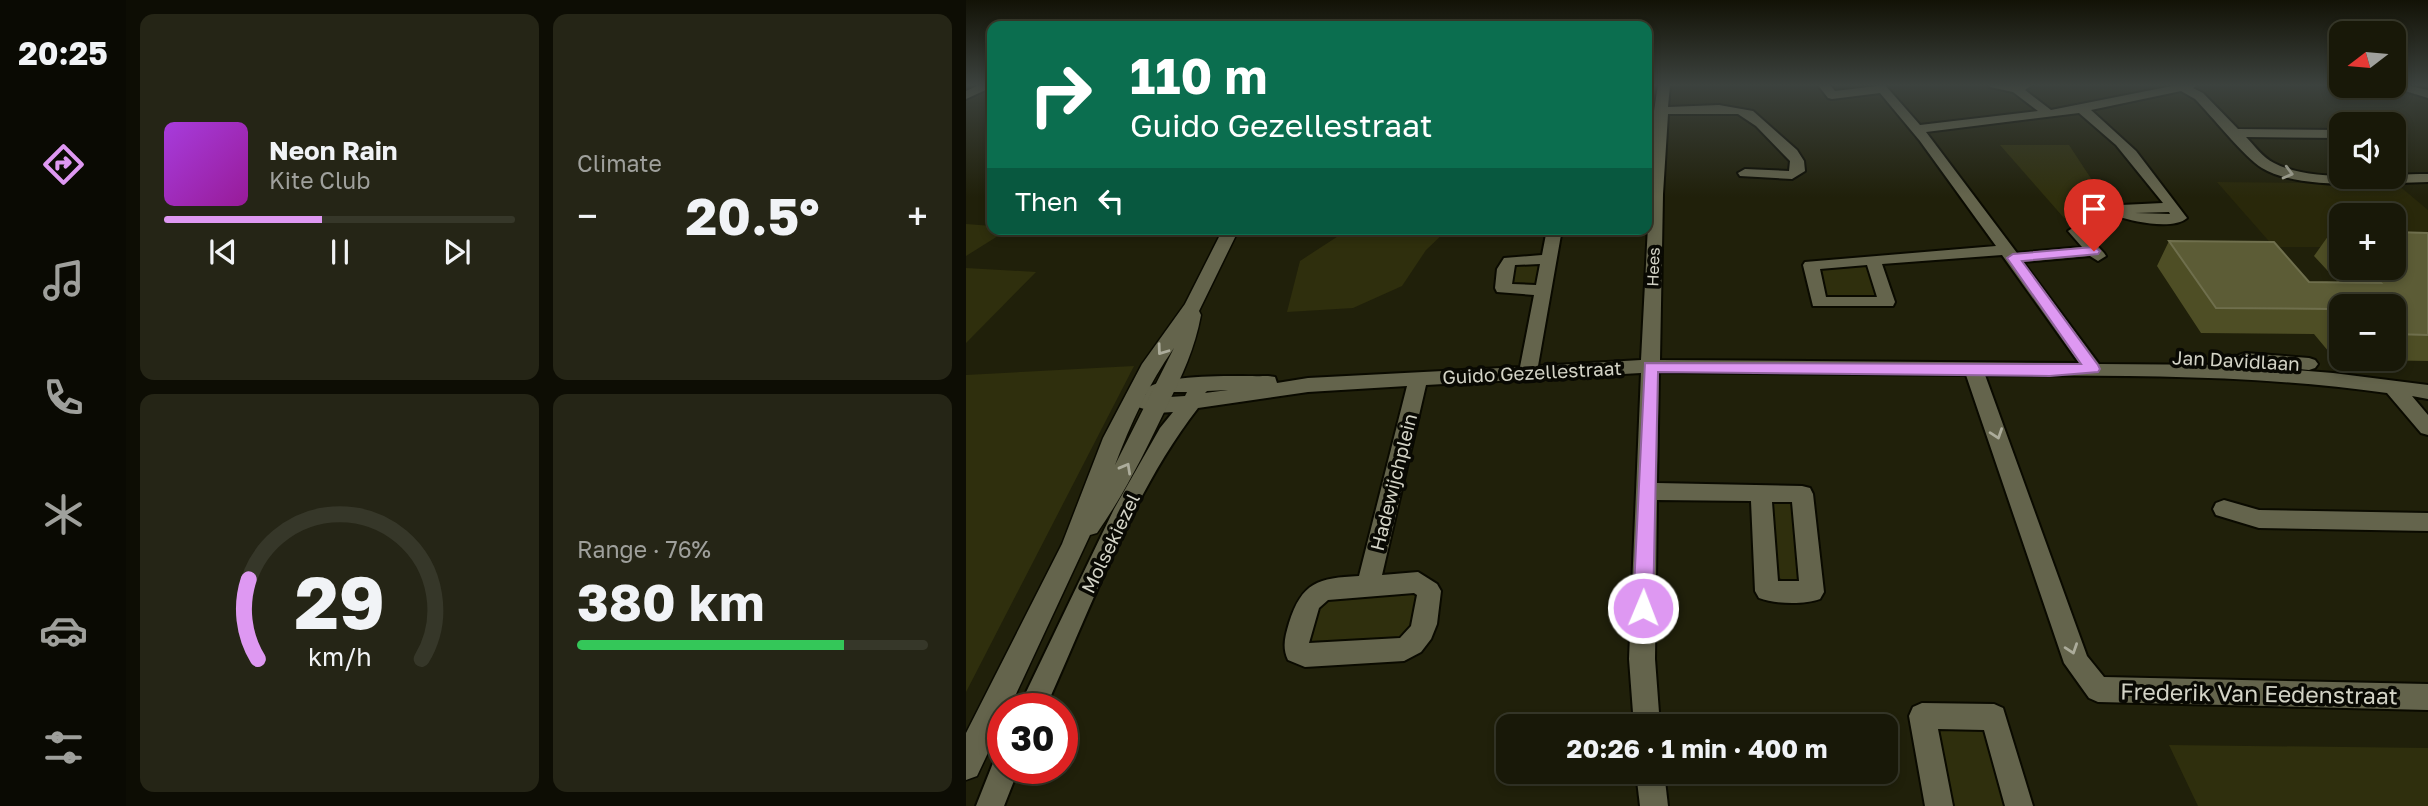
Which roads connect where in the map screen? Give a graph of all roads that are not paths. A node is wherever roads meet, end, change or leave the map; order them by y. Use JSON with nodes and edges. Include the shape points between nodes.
{"nodes":[{"id":1,"x":1659,"y":123,"type":"edge"},
{"id":2,"x":1759,"y":123,"type":"edge"},
{"id":3,"x":1912,"y":123,"type":"edge"},
{"id":4,"x":1973,"y":123,"type":"edge"},
{"id":5,"x":2098,"y":123,"type":"edge"},
{"id":6,"x":2225,"y":123,"type":"edge"},
{"id":7,"x":1917,"y":129,"type":"junction"},
{"id":8,"x":2235,"y":133,"type":"junction"},
{"id":9,"x":2329,"y":134,"type":"edge"},
{"id":10,"x":1745,"y":173,"type":"dead end"},
{"id":11,"x":2428,"y":178,"type":"edge"},
{"id":12,"x":1652,"y":185,"type":"edge"},
{"id":13,"x":2173,"y":207,"type":"dead end"},
{"id":14,"x":2076,"y":231,"type":"dead end"},
{"id":15,"x":1228,"y":235,"type":"edge"},
{"id":16,"x":1554,"y":235,"type":"edge"},
{"id":17,"x":1651,"y":235,"type":"edge"},
{"id":18,"x":2010,"y":254,"type":"junction"},
{"id":19,"x":1549,"y":259,"type":"junction"},
{"id":20,"x":1873,"y":261,"type":"junction"},
{"id":21,"x":1543,"y":291,"type":"junction"},
{"id":22,"x":1194,"y":305,"type":"junction"},
{"id":23,"x":2089,"y":362,"type":"junction"},
{"id":24,"x":2230,"y":364,"type":"junction"},
{"id":25,"x":1650,"y":366,"type":"junction"},
{"id":26,"x":1975,"y":370,"type":"junction"},
{"id":27,"x":1528,"y":372,"type":"junction"},
{"id":28,"x":1418,"y":379,"type":"junction"},
{"id":29,"x":2428,"y":380,"type":"edge"},
{"id":30,"x":2393,"y":387,"type":"junction"},
{"id":31,"x":2428,"y":392,"type":"edge"},
{"id":32,"x":1196,"y":393,"type":"junction"},
{"id":33,"x":1153,"y":397,"type":"junction"},
{"id":34,"x":2428,"y":428,"type":"edge"},
{"id":35,"x":1646,"y":491,"type":"junction"},
{"id":36,"x":1761,"y":493,"type":"junction"},
{"id":37,"x":2224,"y":509,"type":"dead end"},
{"id":38,"x":2428,"y":522,"type":"edge"},
{"id":39,"x":1368,"y":586,"type":"junction"},
{"id":40,"x":1039,"y":693,"type":"edge"},
{"id":41,"x":2428,"y":696,"type":"edge"},
{"id":42,"x":1646,"y":714,"type":"edge"},
{"id":43,"x":966,"y":765,"type":"edge"},
{"id":44,"x":999,"y":784,"type":"edge"},
{"id":45,"x":1651,"y":784,"type":"edge"},
{"id":46,"x":990,"y":806,"type":"edge"},
{"id":47,"x":1654,"y":806,"type":"edge"},
{"id":48,"x":1939,"y":806,"type":"edge"},
{"id":49,"x":2019,"y":806,"type":"edge"}],
"edges":[{"from":1,"to":12,"type":"street","name":"Hees"},
{"from":2,"to":10,"type":"street","via":[[1797,158],[1798,171],[1792,175]]},
{"from":3,"to":7,"type":"street"},
{"from":4,"to":7,"type":"street"},
{"from":5,"to":13,"type":"street","via":[[2128,149]]},
{"from":6,"to":8,"type":"street"},
{"from":7,"to":18,"type":"street"},
{"from":8,"to":9,"type":"street"},
{"from":8,"to":11,"type":"street","one_way":true,"via":[[2266,164],[2288,175]]},
{"from":14,"to":18,"type":"street","via":[[2096,254]]},
{"from":15,"to":22,"type":"main road","name":"Molsekiezel"},
{"from":16,"to":19,"type":"street"},
{"from":17,"to":25,"type":"street","name":"Hees"},
{"from":18,"to":20,"type":"street"},
{"from":18,"to":23,"type":"street"},
{"from":19,"to":21,"type":"street"},
{"from":19,"to":21,"type":"street","via":[[1510,261],[1502,280],[1503,288]]},
{"from":20,"to":20,"type":"street","via":[[1811,265],[1819,302],[1888,302]]},
{"from":21,"to":27,"type":"street"},
{"from":22,"to":33,"type":"main road","name":"Molsekiezel","via":[[1184,346]]},
{"from":22,"to":33,"type":"main road","name":"Molsekiezel","one_way":true,"via":[[1156,358]]},
{"from":23,"to":24,"type":"street","name":"Jan Davidlaan"},
{"from":23,"to":26,"type":"street","name":"Guido Gezellestraat"},
{"from":24,"to":29,"type":"street","name":"Jan Davidlaan","via":[[2289,362]]},
{"from":24,"to":30,"type":"street","name":"Jan Davidlaan"},
{"from":25,"to":26,"type":"street","name":"Guido Gezellestraat"},
{"from":25,"to":27,"type":"street","name":"Guido Gezellestraat"},
{"from":25,"to":35,"type":"street","name":"Hees"},
{"from":26,"to":41,"type":"street","name":"Frederik Van Eedenstraat","one_way":true,"via":[[2077,663],[2098,689]]},
{"from":27,"to":28,"type":"street","name":"Guido Gezellestraat"},
{"from":28,"to":32,"type":"street","name":"Guido Gezellestraat"},
{"from":28,"to":39,"type":"street","name":"Hadewijchplein"},
{"from":30,"to":31,"type":"street","name":"Jan Davidlaan"},
{"from":30,"to":34,"type":"street"},
{"from":32,"to":33,"type":"street","name":"Guido Gezellestraat"},
{"from":32,"to":40,"type":"street","name":"Molsekiezel","via":[[1167,433],[1122,515]]},
{"from":33,"to":43,"type":"main road","name":"Molsekiezel","via":[[1123,473],[1074,545]]},
{"from":35,"to":36,"type":"street"},
{"from":35,"to":42,"type":"street","name":"Hees","via":[[1642,659]]},
{"from":36,"to":36,"type":"street","via":[[1802,494],[1812,592],[1767,591]]},
{"from":37,"to":38,"type":"street","via":[[2259,519]]},
{"from":39,"to":39,"type":"street","via":[[1324,588],[1314,593],[1308,600],[1297,652],[1404,649],[1415,643],[1423,635],[1429,591],[1418,582]]},
{"from":44,"to":46,"type":"street"},
{"from":45,"to":47,"type":"street"},
{"from":48,"to":49,"type":"street","via":[[1922,716],[1994,717]]}]}
